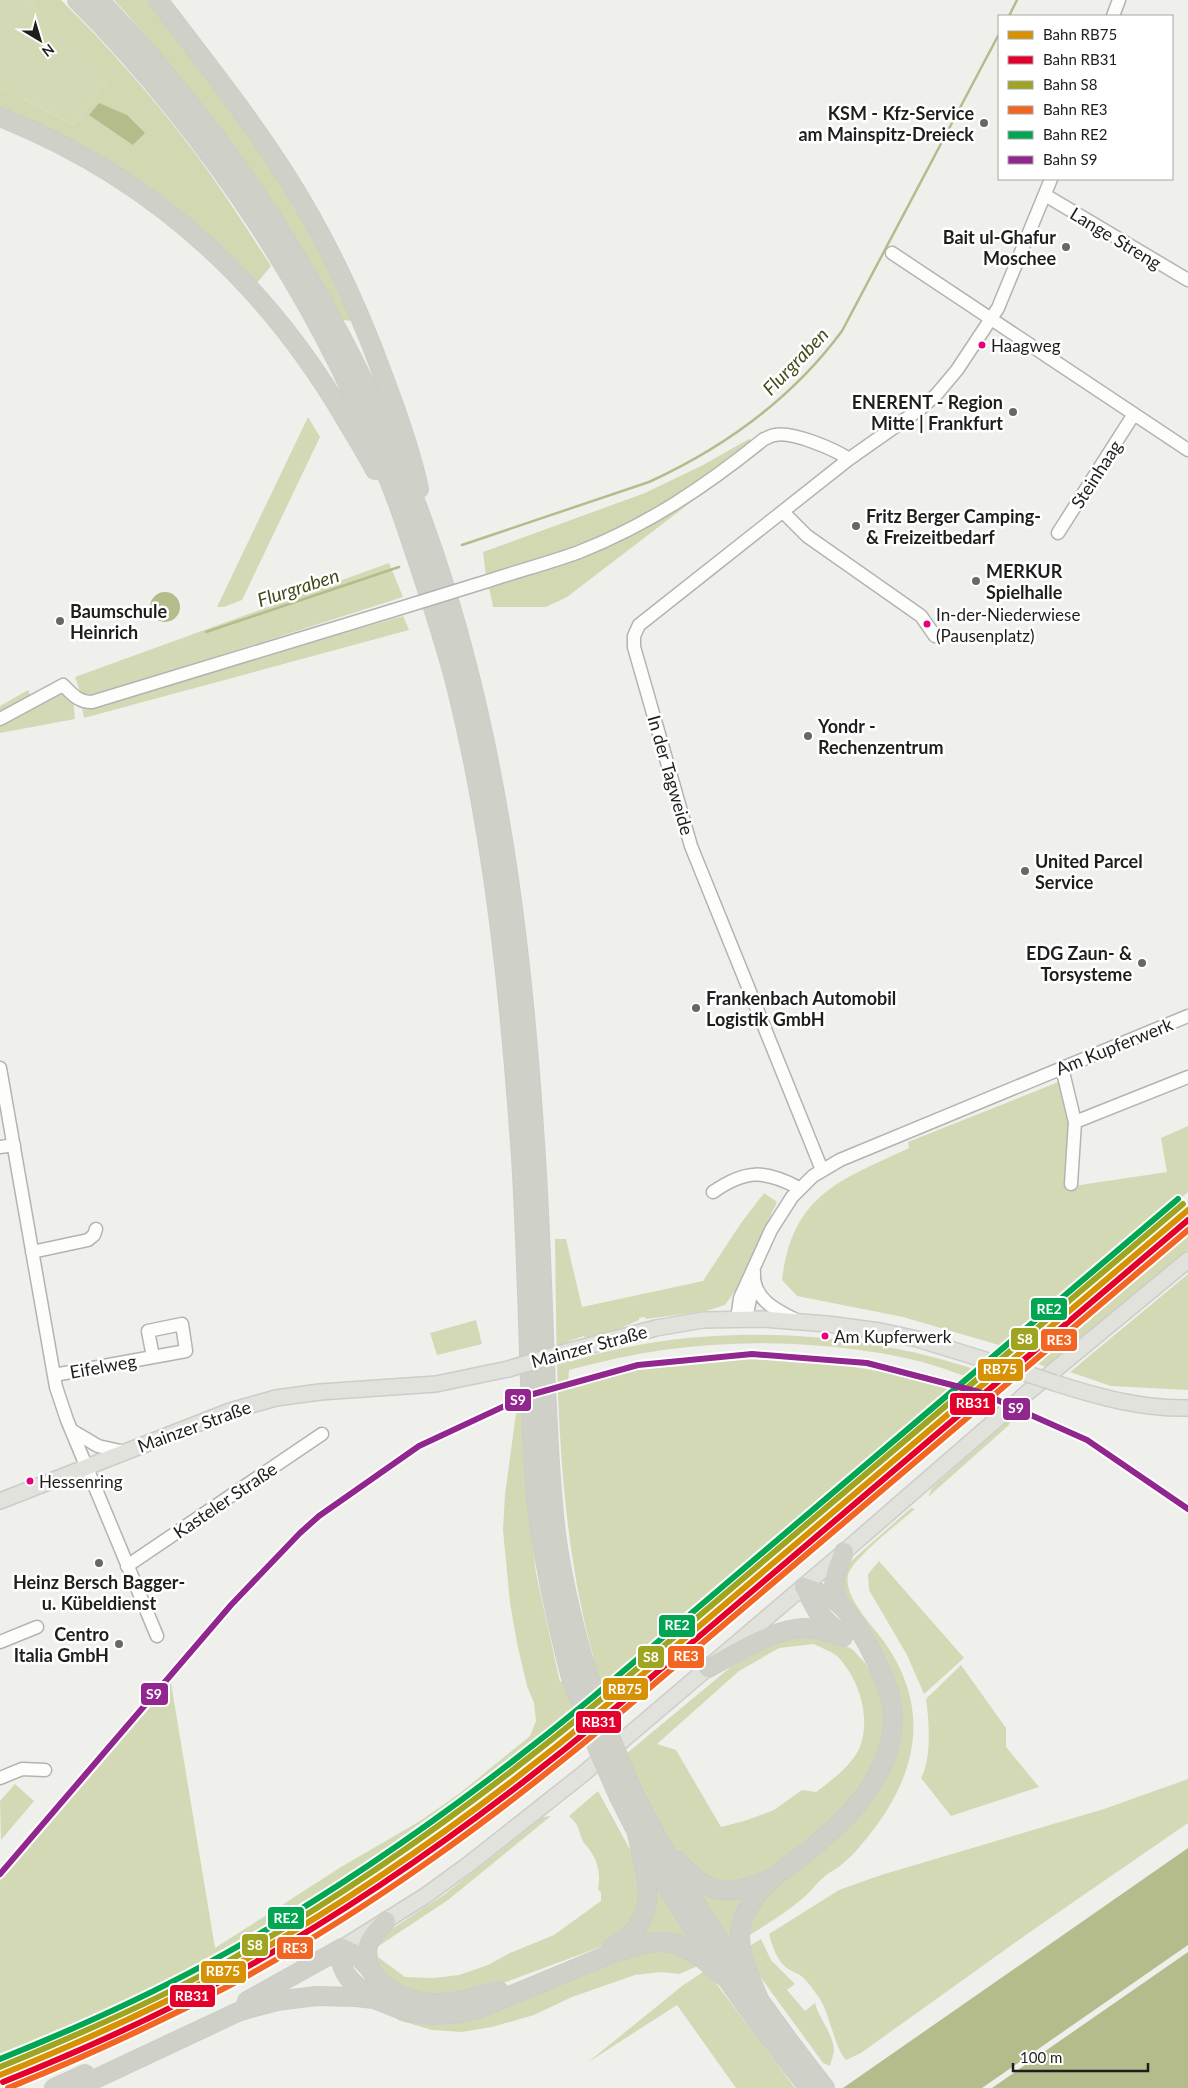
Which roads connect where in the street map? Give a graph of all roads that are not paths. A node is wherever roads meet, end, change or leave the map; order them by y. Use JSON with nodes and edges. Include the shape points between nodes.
{"nodes":[{"id":1,"x":77,"y":0,"type":"edge"},
{"id":2,"x":98,"y":0,"type":"edge"},
{"id":3,"x":158,"y":0,"type":"edge"},
{"id":4,"x":1119,"y":0,"type":"edge"},
{"id":5,"x":1113,"y":15,"type":"edge"},
{"id":6,"x":0,"y":117,"type":"edge"},
{"id":7,"x":1051,"y":180,"type":"edge"},
{"id":8,"x":1045,"y":195,"type":"junction"},
{"id":9,"x":892,"y":253,"type":"dead end"},
{"id":10,"x":1188,"y":280,"type":"edge"},
{"id":11,"x":992,"y":319,"type":"junction"},
{"id":12,"x":1134,"y":414,"type":"junction"},
{"id":13,"x":1188,"y":450,"type":"edge"},
{"id":14,"x":849,"y":459,"type":"junction"},
{"id":15,"x":782,"y":512,"type":"junction"},
{"id":16,"x":426,"y":532,"type":"junction"},
{"id":17,"x":1058,"y":533,"type":"dead end"},
{"id":18,"x":422,"y":575,"type":"junction"},
{"id":19,"x":935,"y":636,"type":"dead end"},
{"id":20,"x":0,"y":718,"type":"edge"},
{"id":21,"x":1188,"y":1016,"type":"edge"},
{"id":22,"x":0,"y":1068,"type":"edge"},
{"id":23,"x":1062,"y":1068,"type":"junction"},
{"id":24,"x":1188,"y":1076,"type":"edge"},
{"id":25,"x":1074,"y":1122,"type":"junction"},
{"id":26,"x":14,"y":1145,"type":"junction"},
{"id":27,"x":0,"y":1148,"type":"edge"},
{"id":28,"x":822,"y":1170,"type":"junction"},
{"id":29,"x":1071,"y":1184,"type":"dead end"},
{"id":30,"x":799,"y":1188,"type":"junction"},
{"id":31,"x":714,"y":1192,"type":"dead end"},
{"id":32,"x":96,"y":1228,"type":"dead end"},
{"id":33,"x":32,"y":1252,"type":"junction"},
{"id":34,"x":1188,"y":1260,"type":"edge"},
{"id":35,"x":754,"y":1269,"type":"junction"},
{"id":36,"x":753,"y":1282,"type":"junction"},
{"id":37,"x":737,"y":1319,"type":"junction"},
{"id":38,"x":799,"y":1321,"type":"junction"},
{"id":39,"x":153,"y":1357,"type":"dead end"},
{"id":40,"x":54,"y":1375,"type":"junction"},
{"id":41,"x":1188,"y":1408,"type":"edge"},
{"id":42,"x":71,"y":1430,"type":"junction"},
{"id":43,"x":322,"y":1434,"type":"dead end"},
{"id":44,"x":125,"y":1452,"type":"junction"},
{"id":45,"x":87,"y":1468,"type":"junction"},
{"id":46,"x":0,"y":1501,"type":"edge"},
{"id":47,"x":844,"y":1552,"type":"junction"},
{"id":48,"x":127,"y":1566,"type":"junction"},
{"id":49,"x":804,"y":1587,"type":"junction"},
{"id":50,"x":839,"y":1604,"type":"junction"},
{"id":51,"x":37,"y":1627,"type":"dead end"},
{"id":52,"x":157,"y":1636,"type":"dead end"},
{"id":53,"x":843,"y":1637,"type":"junction"},
{"id":54,"x":0,"y":1642,"type":"edge"},
{"id":55,"x":877,"y":1664,"type":"junction"},
{"id":56,"x":708,"y":1668,"type":"junction"},
{"id":57,"x":45,"y":1770,"type":"dead end"},
{"id":58,"x":0,"y":1778,"type":"edge"},
{"id":59,"x":625,"y":1793,"type":"junction"},
{"id":60,"x":643,"y":1830,"type":"junction"},
{"id":61,"x":774,"y":1876,"type":"junction"},
{"id":62,"x":386,"y":1921,"type":"junction"},
{"id":63,"x":342,"y":1948,"type":"junction"},
{"id":64,"x":371,"y":1970,"type":"junction"},
{"id":65,"x":727,"y":1979,"type":"junction"},
{"id":66,"x":374,"y":1999,"type":"junction"},
{"id":67,"x":760,"y":2002,"type":"junction"},
{"id":68,"x":230,"y":2010,"type":"junction"},
{"id":69,"x":186,"y":2036,"type":"junction"},
{"id":70,"x":808,"y":2080,"type":"edge"},
{"id":71,"x":54,"y":2088,"type":"edge"},
{"id":72,"x":76,"y":2088,"type":"edge"},
{"id":73,"x":826,"y":2088,"type":"edge"}],
"edges":[{"from":1,"to":18,"type":"highway","via":[[184,121],[275,253],[319,328],[358,406],[392,486]]},
{"from":2,"to":16,"type":"highway","via":[[150,56],[195,112],[250,187],[296,258],[374,403]]},
{"from":3,"to":16,"type":"highway","via":[[252,125],[289,181],[338,268],[402,425],[414,465]]},
{"from":4,"to":5,"type":"street"},
{"from":6,"to":18,"type":"highway","via":[[60,143],[134,187],[201,239],[256,294],[327,388],[373,466]]},
{"from":7,"to":8,"type":"street","name":"In der Tagweide"},
{"from":8,"to":10,"type":"street","name":"Lange Streng"},
{"from":8,"to":11,"type":"street","name":"In der Tagweide"},
{"from":9,"to":11,"type":"street"},
{"from":11,"to":12,"type":"street"},
{"from":11,"to":14,"type":"street","name":"In der Tagweide","via":[[936,395]]},
{"from":12,"to":13,"type":"street"},
{"from":12,"to":17,"type":"street","name":"Steinhaag"},
{"from":14,"to":15,"type":"street","name":"In der Tagweide"},
{"from":14,"to":20,"type":"street","bridge":true,"via":[[806,440],[782,434],[759,437],[706,485],[671,507],[578,552],[92,702],[77,699],[63,685]]},
{"from":15,"to":19,"type":"street","via":[[807,536],[921,616]]},
{"from":15,"to":28,"type":"street","name":"In der Tagweide","via":[[639,625],[634,647],[691,846]]},
{"from":16,"to":59,"type":"highway","bridge":true,"via":[[473,689],[512,896],[535,1145],[553,1508],[562,1573],[584,1663]]},
{"from":18,"to":59,"type":"highway","bridge":true,"via":[[458,695],[483,813],[495,891],[520,1156],[534,1474],[548,1578],[570,1674],[598,1749]]},
{"from":21,"to":23,"type":"street","name":"Am Kupferwerk"},
{"from":22,"to":26,"type":"street"},
{"from":23,"to":25,"type":"street"},
{"from":23,"to":28,"type":"street","name":"Am Kupferwerk"},
{"from":24,"to":25,"type":"street"},
{"from":25,"to":29,"type":"street"},
{"from":26,"to":27,"type":"street"},
{"from":26,"to":33,"type":"street"},
{"from":28,"to":30,"type":"street","name":"Am Kupferwerk"},
{"from":30,"to":31,"type":"street","via":[[772,1176],[753,1173],[743,1175]]},
{"from":30,"to":35,"type":"street","name":"Am Kupferwerk","via":[[771,1230]]},
{"from":32,"to":33,"type":"street","via":[[93,1237],[83,1242]]},
{"from":33,"to":40,"type":"street"},
{"from":34,"to":47,"type":"main road","via":[[1027,1393]]},
{"from":35,"to":36,"type":"street","name":"Am Kupferwerk"},
{"from":35,"to":37,"type":"street","name":"Am Kupferwerk","via":[[740,1298]]},
{"from":36,"to":37,"type":"street","name":"Am Kupferwerk","via":[[748,1310]]},
{"from":36,"to":38,"type":"street","via":[[769,1306]]},
{"from":37,"to":38,"type":"main road","name":"Mainzer Straße"},
{"from":37,"to":44,"type":"main road","name":"Mainzer Straße","bridge":true,"via":[[703,1320],[656,1328],[508,1369],[436,1384],[276,1398],[230,1411]]},
{"from":38,"to":41,"type":"main road","name":"Mainzer Straße","bridge":true,"via":[[880,1331],[917,1340],[1098,1397],[1149,1406]]},
{"from":39,"to":40,"type":"street","name":"Eifelweg"},
{"from":40,"to":42,"type":"street"},
{"from":42,"to":44,"type":"street","via":[[98,1446]]},
{"from":42,"to":45,"type":"street"},
{"from":43,"to":48,"type":"street","name":"Kasteler Straße"},
{"from":44,"to":45,"type":"main road","name":"Mainzer Straße"},
{"from":45,"to":46,"type":"main road","name":"Mainzer Straße"},
{"from":45,"to":48,"type":"street"},
{"from":47,"to":49,"type":"main road"},
{"from":47,"to":50,"type":"highway","via":[[834,1577]]},
{"from":48,"to":52,"type":"street"},
{"from":49,"to":50,"type":"highway"},
{"from":49,"to":53,"type":"highway","via":[[819,1614]]},
{"from":49,"to":56,"type":"main road"},
{"from":50,"to":55,"type":"highway","via":[[868,1645]]},
{"from":51,"to":54,"type":"street"},
{"from":53,"to":55,"type":"highway"},
{"from":53,"to":56,"type":"highway","via":[[821,1630],[790,1630]]},
{"from":55,"to":61,"type":"highway","via":[[886,1682],[893,1712],[889,1747],[883,1765],[848,1815],[829,1834]]},
{"from":56,"to":62,"type":"main road","via":[[469,1864]]},
{"from":57,"to":58,"type":"street","via":[[22,1769]]},
{"from":59,"to":60,"type":"highway"},
{"from":60,"to":61,"type":"highway","via":[[687,1872],[708,1887],[735,1891],[751,1888]]},
{"from":60,"to":64,"type":"highway","via":[[648,1899],[635,1929],[614,1946],[511,1987],[446,2002],[418,2002],[400,1995]]},
{"from":60,"to":65,"type":"highway","via":[[683,1914]]},
{"from":60,"to":67,"type":"highway"},
{"from":61,"to":67,"type":"highway","via":[[744,1914],[740,1928],[742,1954]]},
{"from":62,"to":63,"type":"main road"},
{"from":62,"to":64,"type":"highway","via":[[374,1933],[367,1948]]},
{"from":63,"to":64,"type":"highway","via":[[357,1955]]},
{"from":63,"to":66,"type":"highway","via":[[340,1957],[347,1976],[357,1988]]},
{"from":63,"to":68,"type":"highway"},
{"from":65,"to":66,"type":"highway","via":[[689,1950],[677,1944],[660,1942],[628,1948],[466,2012],[419,2014],[396,2009]]},
{"from":65,"to":70,"type":"highway"},
{"from":66,"to":69,"type":"highway","via":[[316,1996],[277,2001],[240,2011]]},
{"from":67,"to":70,"type":"highway"},
{"from":68,"to":69,"type":"highway"},
{"from":68,"to":71,"type":"highway"},
{"from":69,"to":72,"type":"highway"},
{"from":70,"to":73,"type":"highway"}]}
